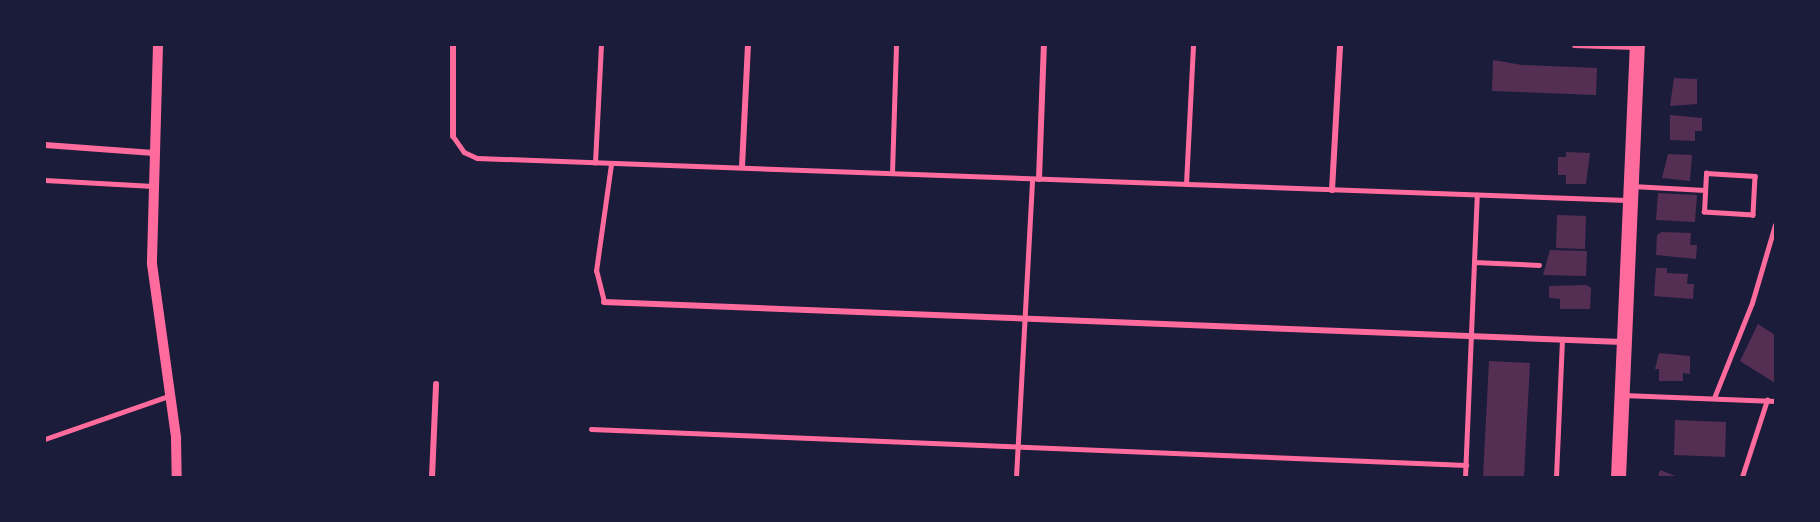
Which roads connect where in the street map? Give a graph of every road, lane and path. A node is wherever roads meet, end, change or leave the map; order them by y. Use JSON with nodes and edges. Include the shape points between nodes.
{"nodes":[{"id":1,"x":158,"y":45,"type":"edge"},
{"id":2,"x":453,"y":45,"type":"edge"},
{"id":3,"x":601,"y":45,"type":"edge"},
{"id":4,"x":748,"y":45,"type":"edge"},
{"id":5,"x":896,"y":45,"type":"edge"},
{"id":6,"x":1044,"y":45,"type":"edge"},
{"id":7,"x":1193,"y":45,"type":"edge"},
{"id":8,"x":1340,"y":45,"type":"edge"},
{"id":9,"x":1574,"y":45,"type":"edge"},
{"id":10,"x":1636,"y":46,"type":"edge"},
{"id":11,"x":453,"y":136,"type":"joint"},
{"id":12,"x":45,"y":146,"type":"edge"},
{"id":13,"x":154,"y":153,"type":"junction"},
{"id":14,"x":595,"y":163,"type":"junction"},
{"id":15,"x":611,"y":164,"type":"junction"},
{"id":16,"x":742,"y":167,"type":"junction"},
{"id":17,"x":892,"y":173,"type":"junction"},
{"id":18,"x":1035,"y":179,"type":"junction"},
{"id":19,"x":45,"y":180,"type":"edge"},
{"id":20,"x":1186,"y":184,"type":"junction"},
{"id":21,"x":153,"y":186,"type":"junction"},
{"id":22,"x":1332,"y":190,"type":"junction"},
{"id":23,"x":1705,"y":190,"type":"junction"},
{"id":24,"x":1629,"y":193,"type":"junction"},
{"id":25,"x":1477,"y":195,"type":"junction"},
{"id":26,"x":1775,"y":225,"type":"edge"},
{"id":27,"x":1474,"y":262,"type":"junction"},
{"id":28,"x":1539,"y":266,"type":"dead end"},
{"id":29,"x":604,"y":302,"type":"joint"},
{"id":30,"x":1024,"y":317,"type":"junction"},
{"id":31,"x":1472,"y":337,"type":"junction"},
{"id":32,"x":1562,"y":340,"type":"junction"},
{"id":33,"x":1622,"y":342,"type":"junction"},
{"id":34,"x":436,"y":384,"type":"dead end"},
{"id":35,"x":171,"y":395,"type":"junction"},
{"id":36,"x":1621,"y":395,"type":"junction"},
{"id":37,"x":1714,"y":398,"type":"junction"},
{"id":38,"x":1767,"y":400,"type":"junction"},
{"id":39,"x":1775,"y":401,"type":"edge"},
{"id":40,"x":591,"y":429,"type":"dead end"},
{"id":41,"x":45,"y":439,"type":"edge"},
{"id":42,"x":1017,"y":448,"type":"junction"},
{"id":43,"x":1466,"y":465,"type":"junction"},
{"id":44,"x":177,"y":477,"type":"edge"},
{"id":45,"x":432,"y":477,"type":"edge"},
{"id":46,"x":1016,"y":477,"type":"edge"},
{"id":47,"x":1466,"y":477,"type":"edge"},
{"id":48,"x":1556,"y":477,"type":"edge"},
{"id":49,"x":1618,"y":477,"type":"edge"},
{"id":50,"x":1742,"y":477,"type":"edge"}],
"edges":[{"from":1,"to":13,"type":"street"},
{"from":2,"to":11,"type":"street"},
{"from":3,"to":14,"type":"lane"},
{"from":4,"to":16,"type":"street"},
{"from":5,"to":17,"type":"lane"},
{"from":6,"to":18,"type":"street"},
{"from":7,"to":20,"type":"lane"},
{"from":8,"to":22,"type":"street"},
{"from":9,"to":10,"type":"lane"},
{"from":10,"to":24,"type":"main road"},
{"from":11,"to":14,"type":"lane","via":[[471,156]]},
{"from":12,"to":13,"type":"street"},
{"from":13,"to":21,"type":"street"},
{"from":14,"to":15,"type":"lane"},
{"from":15,"to":16,"type":"lane"},
{"from":15,"to":29,"type":"lane","via":[[596,270]]},
{"from":16,"to":17,"type":"lane"},
{"from":17,"to":18,"type":"lane"},
{"from":18,"to":20,"type":"lane"},
{"from":18,"to":30,"type":"lane"},
{"from":19,"to":21,"type":"lane"},
{"from":20,"to":22,"type":"lane"},
{"from":21,"to":35,"type":"street","via":[[152,264]]},
{"from":22,"to":25,"type":"lane"},
{"from":23,"to":23,"type":"lane","via":[[1706,173],[1755,176],[1753,214],[1704,212]]},
{"from":23,"to":24,"type":"lane"},
{"from":24,"to":25,"type":"lane"},
{"from":24,"to":33,"type":"main road"},
{"from":25,"to":27,"type":"lane"},
{"from":26,"to":37,"type":"lane","via":[[1749,311]]},
{"from":27,"to":28,"type":"lane"},
{"from":27,"to":31,"type":"lane"},
{"from":29,"to":30,"type":"street"},
{"from":30,"to":31,"type":"street"},
{"from":30,"to":42,"type":"lane"},
{"from":31,"to":32,"type":"street"},
{"from":31,"to":43,"type":"lane"},
{"from":32,"to":33,"type":"street"},
{"from":32,"to":48,"type":"lane"},
{"from":33,"to":36,"type":"main road"},
{"from":34,"to":45,"type":"street"},
{"from":35,"to":41,"type":"lane"},
{"from":35,"to":44,"type":"street"},
{"from":36,"to":37,"type":"lane"},
{"from":36,"to":49,"type":"main road"},
{"from":37,"to":38,"type":"lane"},
{"from":38,"to":39,"type":"lane"},
{"from":38,"to":50,"type":"lane"},
{"from":40,"to":42,"type":"lane"},
{"from":42,"to":43,"type":"lane"},
{"from":42,"to":46,"type":"lane"},
{"from":43,"to":47,"type":"lane"}]}
